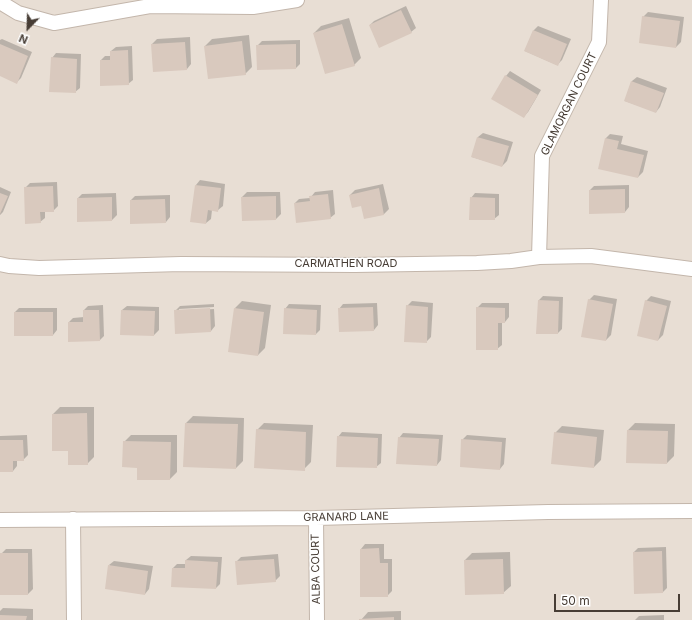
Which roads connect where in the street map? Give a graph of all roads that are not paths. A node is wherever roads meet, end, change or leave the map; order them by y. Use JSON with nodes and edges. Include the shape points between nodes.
{"nodes":[{"id":1,"x":297,"y":0,"type":"edge"},
{"id":2,"x":601,"y":0,"type":"edge"},
{"id":3,"x":0,"y":2,"type":"edge"},
{"id":4,"x":539,"y":257,"type":"junction"},
{"id":5,"x":0,"y":264,"type":"edge"},
{"id":6,"x":692,"y":269,"type":"edge"},
{"id":7,"x":692,"y":511,"type":"edge"},
{"id":8,"x":316,"y":518,"type":"junction"},
{"id":9,"x":73,"y":519,"type":"junction"},
{"id":10,"x":0,"y":520,"type":"edge"},
{"id":11,"x":74,"y":620,"type":"edge"},
{"id":12,"x":317,"y":620,"type":"edge"}],
"edges":[{"from":1,"to":3,"type":"street","via":[[253,7],[150,6],[54,23],[18,13]]},
{"from":2,"to":4,"type":"street","name":"GLAMORGAN COURT","via":[[599,42],[542,156]]},
{"from":4,"to":5,"type":"street","name":"CARMATHEN ROAD","via":[[512,262],[355,265],[181,264],[39,268]]},
{"from":4,"to":6,"type":"street","name":"CARMATHEN ROAD","via":[[591,256]]},
{"from":7,"to":8,"type":"street","name":"GRANARD LANE"},
{"from":8,"to":9,"type":"street","name":"GRANARD LANE"},
{"from":8,"to":12,"type":"street","name":"ALBA COURT"},
{"from":9,"to":10,"type":"street","name":"GRANARD LANE"},
{"from":9,"to":11,"type":"street"}]}
